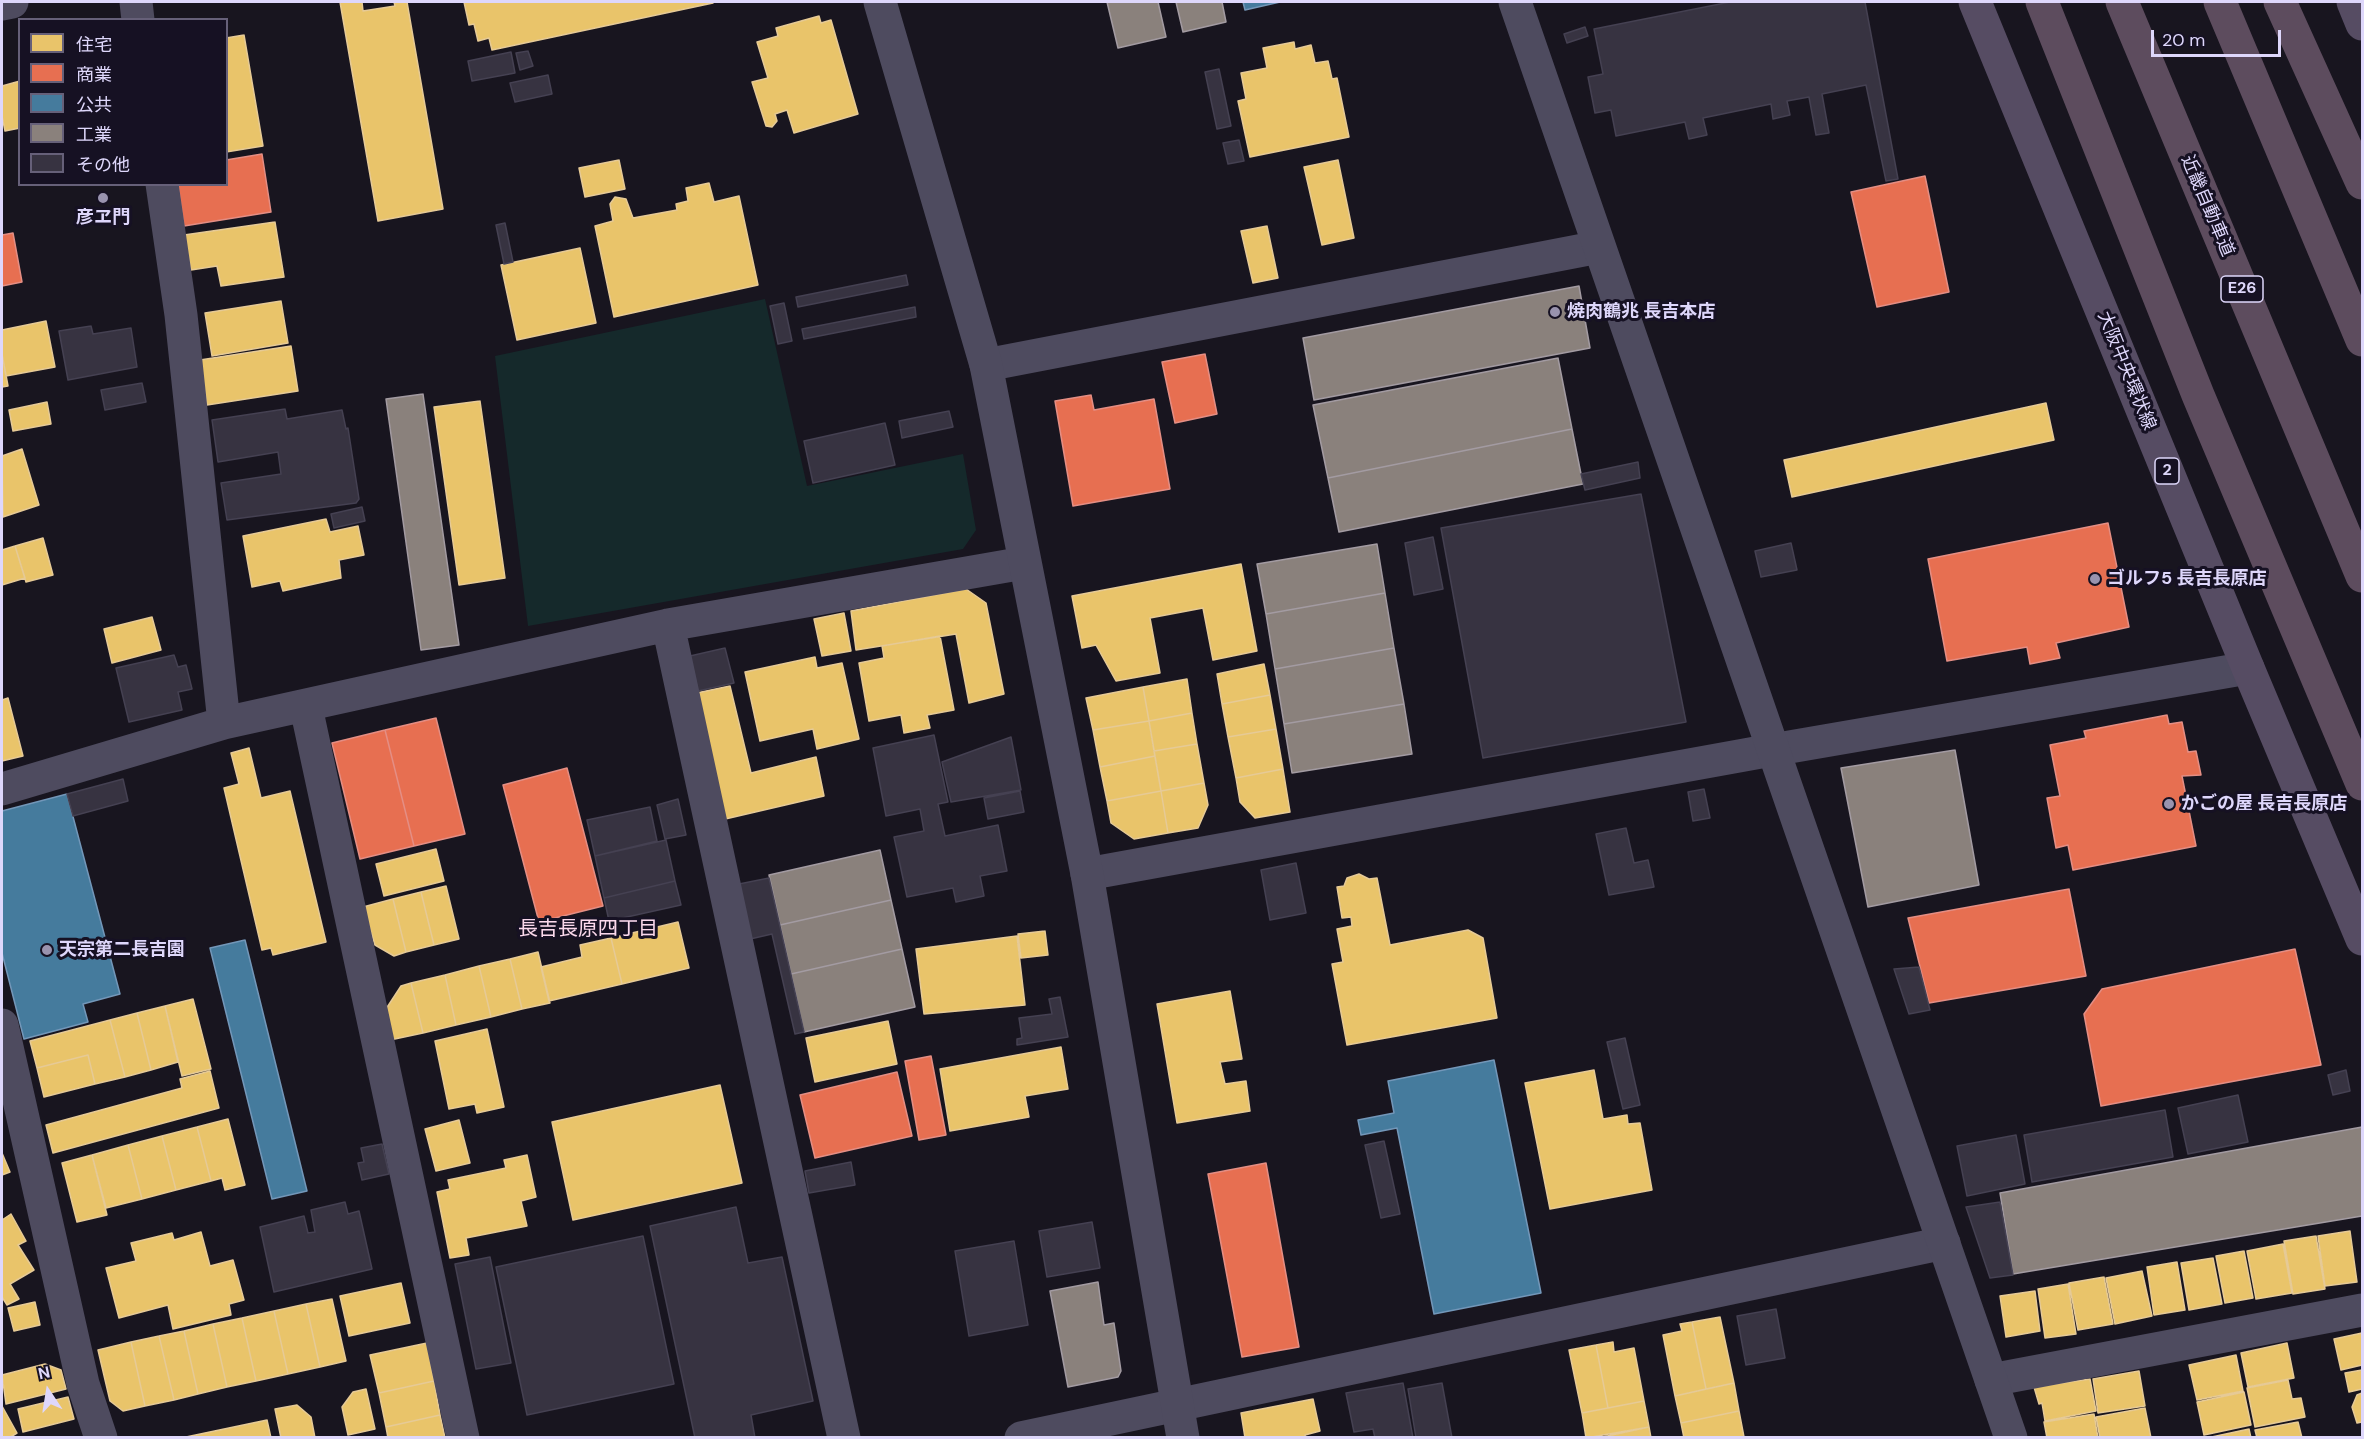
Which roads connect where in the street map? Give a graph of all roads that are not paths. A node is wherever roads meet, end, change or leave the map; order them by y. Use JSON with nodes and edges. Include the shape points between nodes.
{"nodes":[{"id":1,"x":12,"y":2,"type":"edge"},
{"id":2,"x":136,"y":2,"type":"edge"},
{"id":3,"x":880,"y":2,"type":"edge"},
{"id":4,"x":1515,"y":2,"type":"edge"},
{"id":5,"x":1975,"y":2,"type":"edge"},
{"id":6,"x":2042,"y":2,"type":"edge"},
{"id":7,"x":2121,"y":2,"type":"edge"},
{"id":8,"x":2220,"y":2,"type":"edge"},
{"id":9,"x":2280,"y":2,"type":"edge"},
{"id":10,"x":2353,"y":2,"type":"edge"},
{"id":11,"x":2,"y":4,"type":"edge"},
{"id":12,"x":138,"y":18,"type":"edge"},
{"id":13,"x":2362,"y":24,"type":"edge"},
{"id":14,"x":2362,"y":183,"type":"edge"},
{"id":15,"x":162,"y":186,"type":"edge"},
{"id":16,"x":1599,"y":247,"type":"junction"},
{"id":17,"x":2362,"y":340,"type":"edge"},
{"id":18,"x":987,"y":365,"type":"junction"},
{"id":19,"x":1024,"y":563,"type":"junction"},
{"id":20,"x":2362,"y":576,"type":"edge"},
{"id":21,"x":668,"y":625,"type":"junction"},
{"id":22,"x":2248,"y":668,"type":"junction"},
{"id":23,"x":306,"y":707,"type":"junction"},
{"id":24,"x":224,"y":723,"type":"junction"},
{"id":25,"x":1772,"y":750,"type":"junction"},
{"id":26,"x":2362,"y":784,"type":"edge"},
{"id":27,"x":2,"y":789,"type":"edge"},
{"id":28,"x":1087,"y":874,"type":"junction"},
{"id":29,"x":2362,"y":939,"type":"edge"},
{"id":30,"x":2,"y":1025,"type":"edge"},
{"id":31,"x":1944,"y":1243,"type":"junction"},
{"id":32,"x":2362,"y":1310,"type":"edge"},
{"id":33,"x":1991,"y":1380,"type":"junction"},
{"id":34,"x":1177,"y":1405,"type":"junction"},
{"id":35,"x":101,"y":1437,"type":"edge"},
{"id":36,"x":464,"y":1437,"type":"edge"},
{"id":37,"x":844,"y":1437,"type":"edge"},
{"id":38,"x":1021,"y":1437,"type":"edge"},
{"id":39,"x":1183,"y":1437,"type":"edge"},
{"id":40,"x":2011,"y":1437,"type":"edge"}],
"edges":[{"from":1,"to":11,"type":"street"},
{"from":2,"to":12,"type":"street"},
{"from":3,"to":18,"type":"street"},
{"from":4,"to":16,"type":"street"},
{"from":5,"to":22,"type":"main road","name":"大阪中央環状線","number":"2"},
{"from":6,"to":26,"type":"highway","via":[[2214,434]]},
{"from":7,"to":20,"type":"highway","name":"近畿自動車道","number":"E26"},
{"from":8,"to":17,"type":"highway"},
{"from":9,"to":14,"type":"highway"},
{"from":10,"to":13,"type":"main road"},
{"from":15,"to":24,"type":"street","via":[[181,315]]},
{"from":16,"to":18,"type":"street"},
{"from":16,"to":25,"type":"street"},
{"from":18,"to":19,"type":"street"},
{"from":19,"to":21,"type":"street"},
{"from":19,"to":28,"type":"street"},
{"from":21,"to":23,"type":"street"},
{"from":21,"to":37,"type":"street"},
{"from":22,"to":25,"type":"street"},
{"from":22,"to":29,"type":"main road","name":"大阪中央環状線","number":"2"},
{"from":23,"to":24,"type":"street"},
{"from":23,"to":36,"type":"street"},
{"from":24,"to":27,"type":"street"},
{"from":25,"to":28,"type":"street"},
{"from":25,"to":31,"type":"street"},
{"from":28,"to":34,"type":"street"},
{"from":30,"to":35,"type":"street","via":[[83,1384]]},
{"from":31,"to":33,"type":"street"},
{"from":31,"to":34,"type":"street"},
{"from":32,"to":33,"type":"street"},
{"from":33,"to":40,"type":"street"},
{"from":34,"to":38,"type":"street"},
{"from":34,"to":39,"type":"street"}]}
